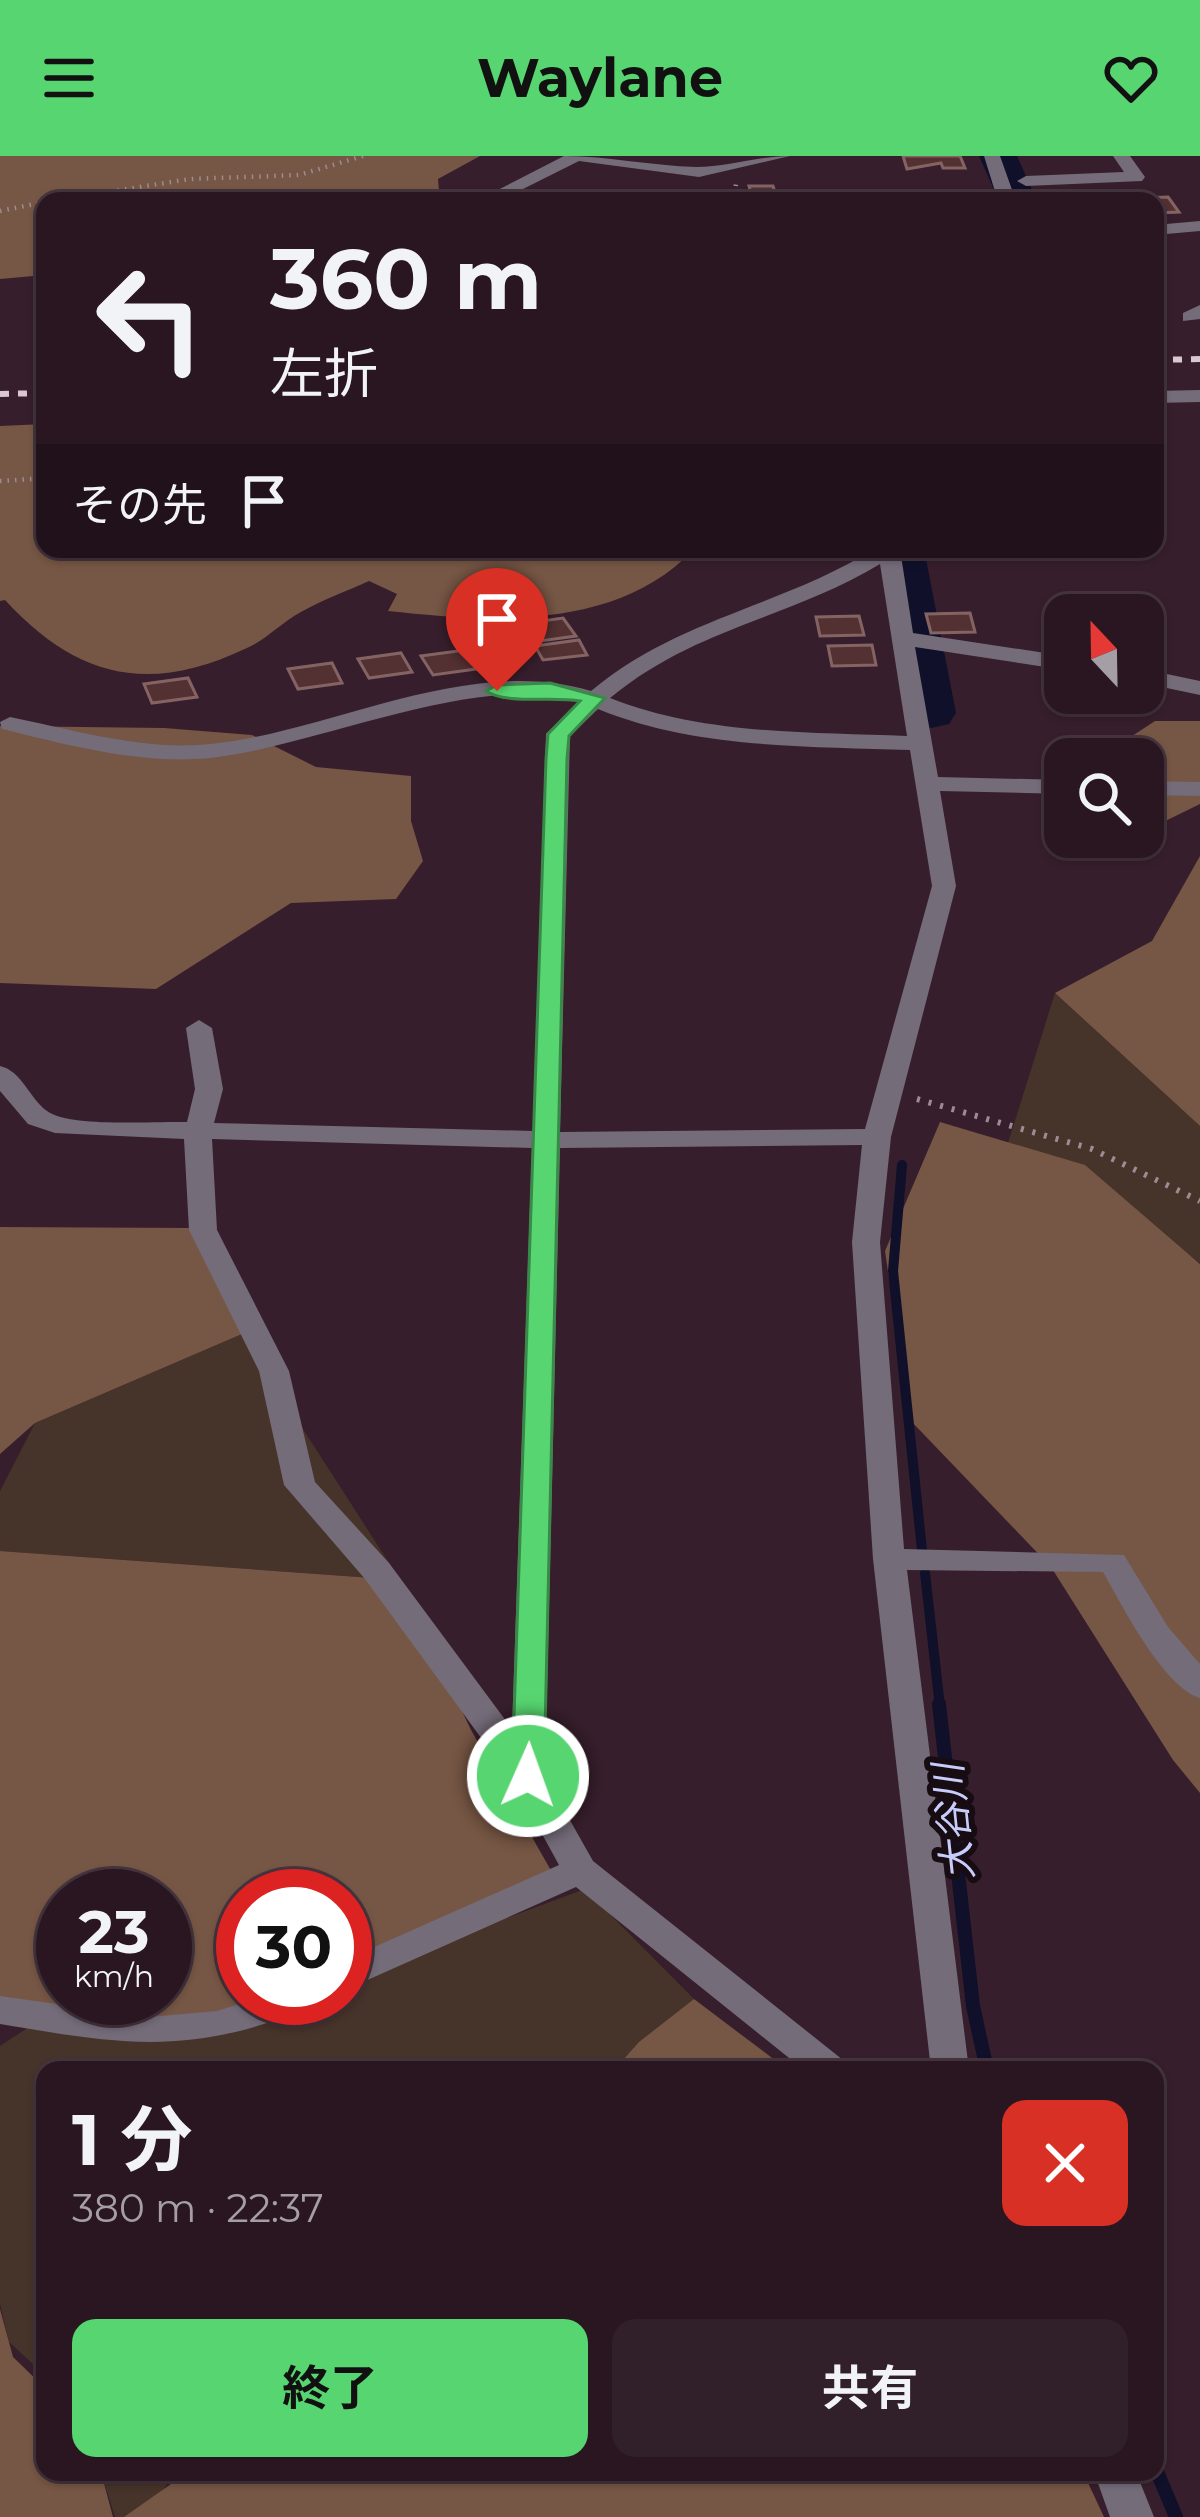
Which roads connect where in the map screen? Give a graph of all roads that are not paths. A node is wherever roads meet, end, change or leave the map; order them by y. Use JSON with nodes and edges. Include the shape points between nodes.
{"nodes":[{"id":1,"x":577,"y":156,"type":"edge"},
{"id":2,"x":782,"y":156,"type":"edge"},
{"id":3,"x":992,"y":156,"type":"edge"},
{"id":4,"x":1016,"y":156,"type":"edge"},
{"id":5,"x":1121,"y":156,"type":"edge"},
{"id":6,"x":636,"y":160,"type":"edge"},
{"id":7,"x":1026,"y":182,"type":"junction"},
{"id":8,"x":503,"y":192,"type":"edge"},
{"id":9,"x":1004,"y":192,"type":"edge"},
{"id":10,"x":1030,"y":192,"type":"edge"},
{"id":11,"x":1200,"y":226,"type":"edge"},
{"id":12,"x":1164,"y":229,"type":"edge"},
{"id":13,"x":1200,"y":396,"type":"edge"},
{"id":14,"x":1164,"y":397,"type":"edge"},
{"id":15,"x":876,"y":558,"type":"edge"},
{"id":16,"x":890,"y":558,"type":"edge"},
{"id":17,"x":903,"y":638,"type":"junction"},
{"id":18,"x":1044,"y":660,"type":"edge"},
{"id":19,"x":1164,"y":680,"type":"edge"},
{"id":20,"x":1200,"y":688,"type":"edge"},
{"id":21,"x":595,"y":698,"type":"junction"},
{"id":22,"x":10,"y":724,"type":"dead end"},
{"id":23,"x":916,"y":743,"type":"junction"},
{"id":24,"x":927,"y":784,"type":"junction"},
{"id":25,"x":1044,"y":787,"type":"edge"},
{"id":26,"x":1164,"y":788,"type":"edge"},
{"id":27,"x":1200,"y":789,"type":"edge"},
{"id":28,"x":199,"y":1028,"type":"dead end"},
{"id":29,"x":0,"y":1074,"type":"edge"},
{"id":30,"x":199,"y":1132,"type":"junction"},
{"id":31,"x":878,"y":1138,"type":"junction"},
{"id":32,"x":546,"y":1140,"type":"junction"},
{"id":33,"x":889,"y":1559,"type":"junction"},
{"id":34,"x":1200,"y":1686,"type":"edge"},
{"id":35,"x":528,"y":1776,"type":"junction"},
{"id":36,"x":580,"y":1870,"type":"junction"},
{"id":37,"x":372,"y":1964,"type":"edge"},
{"id":38,"x":0,"y":2010,"type":"edge"},
{"id":39,"x":225,"y":2025,"type":"edge"},
{"id":40,"x":819,"y":2061,"type":"edge"},
{"id":41,"x":949,"y":2061,"type":"edge"},
{"id":42,"x":1118,"y":2481,"type":"edge"},
{"id":43,"x":1132,"y":2517,"type":"edge"}],
"edges":[{"from":1,"to":6,"type":"street"},
{"from":1,"to":8,"type":"street"},
{"from":2,"to":6,"type":"street","via":[[699,172]]},
{"from":3,"to":9,"type":"street"},
{"from":4,"to":7,"type":"street"},
{"from":5,"to":7,"type":"street","via":[[1136,178]]},
{"from":7,"to":10,"type":"street"},
{"from":11,"to":12,"type":"street"},
{"from":13,"to":14,"type":"street"},
{"from":15,"to":21,"type":"street","via":[[833,584],[686,637]]},
{"from":16,"to":17,"type":"street"},
{"from":17,"to":18,"type":"street"},
{"from":17,"to":23,"type":"street"},
{"from":19,"to":20,"type":"street"},
{"from":21,"to":22,"type":"street","via":[[550,689],[452,697],[204,752]]},
{"from":21,"to":23,"type":"street","via":[[655,723]]},
{"from":21,"to":32,"type":"street","via":[[559,734]]},
{"from":23,"to":24,"type":"street"},
{"from":24,"to":25,"type":"street"},
{"from":24,"to":31,"type":"street","via":[[944,886]]},
{"from":26,"to":27,"type":"street"},
{"from":28,"to":30,"type":"street","via":[[209,1089]]},
{"from":29,"to":30,"type":"street","via":[[38,1118],[64,1127]]},
{"from":30,"to":32,"type":"street"},
{"from":30,"to":35,"type":"street","via":[[203,1229],[274,1371],[299,1485],[377,1571]]},
{"from":31,"to":32,"type":"street"},
{"from":31,"to":33,"type":"street","via":[[866,1242]]},
{"from":32,"to":35,"type":"street"},
{"from":33,"to":34,"type":"street","via":[[1113,1562],[1156,1634]]},
{"from":33,"to":41,"type":"street"},
{"from":35,"to":36,"type":"street"},
{"from":36,"to":37,"type":"street"},
{"from":36,"to":40,"type":"street"},
{"from":38,"to":39,"type":"street","via":[[183,2035]]},
{"from":42,"to":43,"type":"street"}]}
